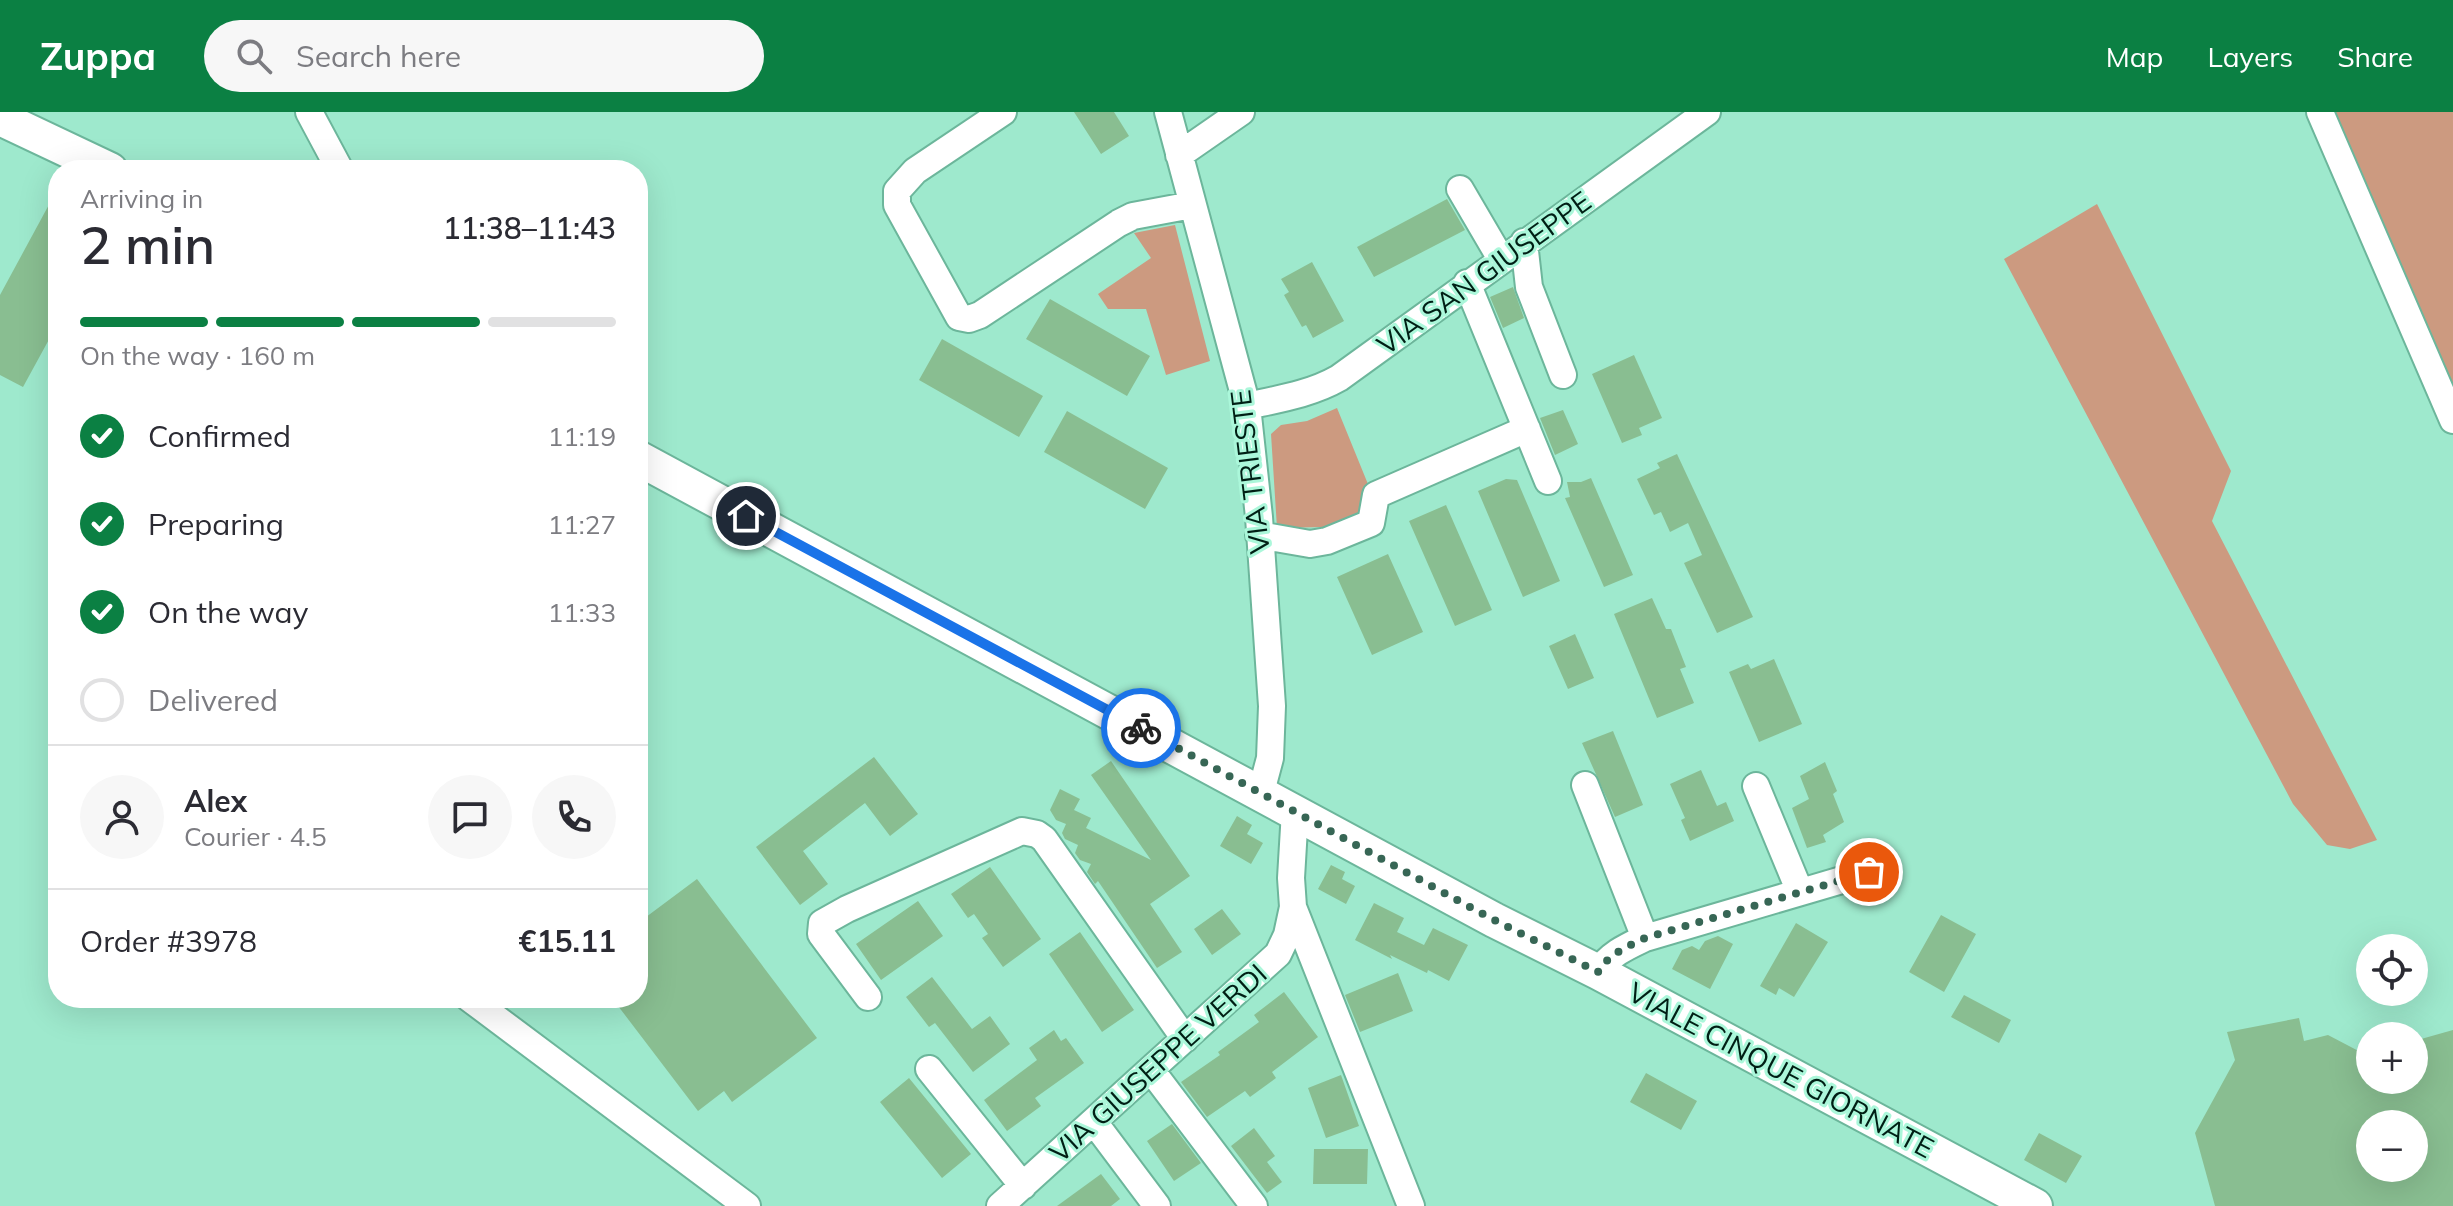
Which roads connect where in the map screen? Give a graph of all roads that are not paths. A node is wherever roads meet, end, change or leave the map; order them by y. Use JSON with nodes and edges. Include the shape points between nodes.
{"nodes":[{"id":1,"x":1003,"y":112,"type":"edge"},
{"id":2,"x":1168,"y":112,"type":"edge"},
{"id":3,"x":1241,"y":112,"type":"edge"},
{"id":4,"x":1707,"y":112,"type":"edge"},
{"id":5,"x":2320,"y":112,"type":"edge"},
{"id":6,"x":313,"y":119,"type":"edge"},
{"id":7,"x":7,"y":121,"type":"edge"},
{"id":8,"x":1179,"y":155,"type":"junction"},
{"id":9,"x":71,"y":160,"type":"edge"},
{"id":10,"x":89,"y":160,"type":"edge"},
{"id":11,"x":326,"y":160,"type":"edge"},
{"id":12,"x":335,"y":160,"type":"edge"},
{"id":13,"x":1460,"y":189,"type":"dead end"},
{"id":14,"x":1192,"y":205,"type":"junction"},
{"id":15,"x":1524,"y":242,"type":"junction"},
{"id":16,"x":1501,"y":259,"type":"junction"},
{"id":17,"x":1467,"y":283,"type":"junction"},
{"id":18,"x":1563,"y":375,"type":"dead end"},
{"id":19,"x":1247,"y":406,"type":"junction"},
{"id":20,"x":2453,"y":420,"type":"edge"},
{"id":21,"x":1527,"y":429,"type":"junction"},
{"id":22,"x":648,"y":463,"type":"edge"},
{"id":23,"x":1548,"y":481,"type":"dead end"},
{"id":24,"x":1259,"y":535,"type":"junction"},
{"id":25,"x":1585,"y":785,"type":"dead end"},
{"id":26,"x":1756,"y":786,"type":"dead end"},
{"id":27,"x":1261,"y":792,"type":"junction"},
{"id":28,"x":1295,"y":811,"type":"junction"},
{"id":29,"x":1869,"y":872,"type":"dead end"},
{"id":30,"x":1800,"y":892,"type":"junction"},
{"id":31,"x":1293,"y":907,"type":"junction"},
{"id":32,"x":1645,"y":938,"type":"junction"},
{"id":33,"x":1598,"y":972,"type":"junction"},
{"id":34,"x":868,"y":997,"type":"dead end"},
{"id":35,"x":482,"y":1008,"type":"edge"},
{"id":36,"x":1185,"y":1039,"type":"junction"},
{"id":37,"x":929,"y":1069,"type":"dead end"},
{"id":38,"x":1151,"y":1070,"type":"junction"},
{"id":39,"x":1094,"y":1122,"type":"junction"},
{"id":40,"x":1023,"y":1186,"type":"junction"},
{"id":41,"x":747,"y":1206,"type":"edge"},
{"id":42,"x":1000,"y":1206,"type":"edge"},
{"id":43,"x":1157,"y":1206,"type":"edge"},
{"id":44,"x":1254,"y":1206,"type":"edge"},
{"id":45,"x":1411,"y":1206,"type":"edge"},
{"id":46,"x":2035,"y":1206,"type":"edge"}],
"edges":[{"from":1,"to":14,"type":"street","via":[[915,171],[897,191],[897,205],[959,317],[980,315],[1133,216]]},
{"from":2,"to":8,"type":"street","name":"VIA TRIESTE"},
{"from":3,"to":8,"type":"street"},
{"from":4,"to":15,"type":"street","name":"VIA SAN GIUSEPPE"},
{"from":5,"to":20,"type":"street"},
{"from":6,"to":11,"type":"street"},
{"from":6,"to":12,"type":"street"},
{"from":7,"to":9,"type":"main road"},
{"from":7,"to":10,"type":"main road"},
{"from":8,"to":14,"type":"street","name":"VIA TRIESTE"},
{"from":13,"to":16,"type":"street"},
{"from":14,"to":19,"type":"street","name":"VIA TRIESTE"},
{"from":15,"to":16,"type":"street","name":"VIA SAN GIUSEPPE"},
{"from":15,"to":18,"type":"street","via":[[1531,296]]},
{"from":16,"to":17,"type":"street","name":"VIA SAN GIUSEPPE"},
{"from":17,"to":19,"type":"street","name":"VIA SAN GIUSEPPE","via":[[1330,383]]},
{"from":17,"to":21,"type":"street"},
{"from":19,"to":24,"type":"street","name":"VIA TRIESTE"},
{"from":21,"to":23,"type":"street"},
{"from":21,"to":24,"type":"street","via":[[1376,495],[1371,523],[1327,541],[1310,544]]},
{"from":22,"to":27,"type":"main road","name":"VIALE CINQUE GIORNATE"},
{"from":24,"to":27,"type":"street","name":"VIA TRIESTE","via":[[1272,706],[1270,758]]},
{"from":25,"to":32,"type":"street"},
{"from":26,"to":30,"type":"street"},
{"from":27,"to":28,"type":"main road","name":"VIALE CINQUE GIORNATE"},
{"from":28,"to":31,"type":"street","name":"VIA GIUSEPPE VERDI"},
{"from":28,"to":33,"type":"main road","name":"VIALE CINQUE GIORNATE"},
{"from":29,"to":30,"type":"street"},
{"from":30,"to":32,"type":"street"},
{"from":31,"to":36,"type":"street","name":"VIA GIUSEPPE VERDI","via":[[1278,954]]},
{"from":31,"to":45,"type":"street"},
{"from":32,"to":33,"type":"street","via":[[1605,960]]},
{"from":33,"to":46,"type":"main road","name":"VIALE CINQUE GIORNATE"},
{"from":34,"to":36,"type":"street","via":[[821,934],[822,923],[1022,831],[1030,832],[1044,839]]},
{"from":35,"to":41,"type":"street"},
{"from":36,"to":38,"type":"street","name":"VIA GIUSEPPE VERDI"},
{"from":37,"to":40,"type":"street"},
{"from":38,"to":39,"type":"street","name":"VIA GIUSEPPE VERDI"},
{"from":38,"to":44,"type":"street"},
{"from":39,"to":40,"type":"street","name":"VIA GIUSEPPE VERDI"},
{"from":39,"to":43,"type":"street"},
{"from":40,"to":42,"type":"street","name":"VIA GIUSEPPE VERDI"}]}
